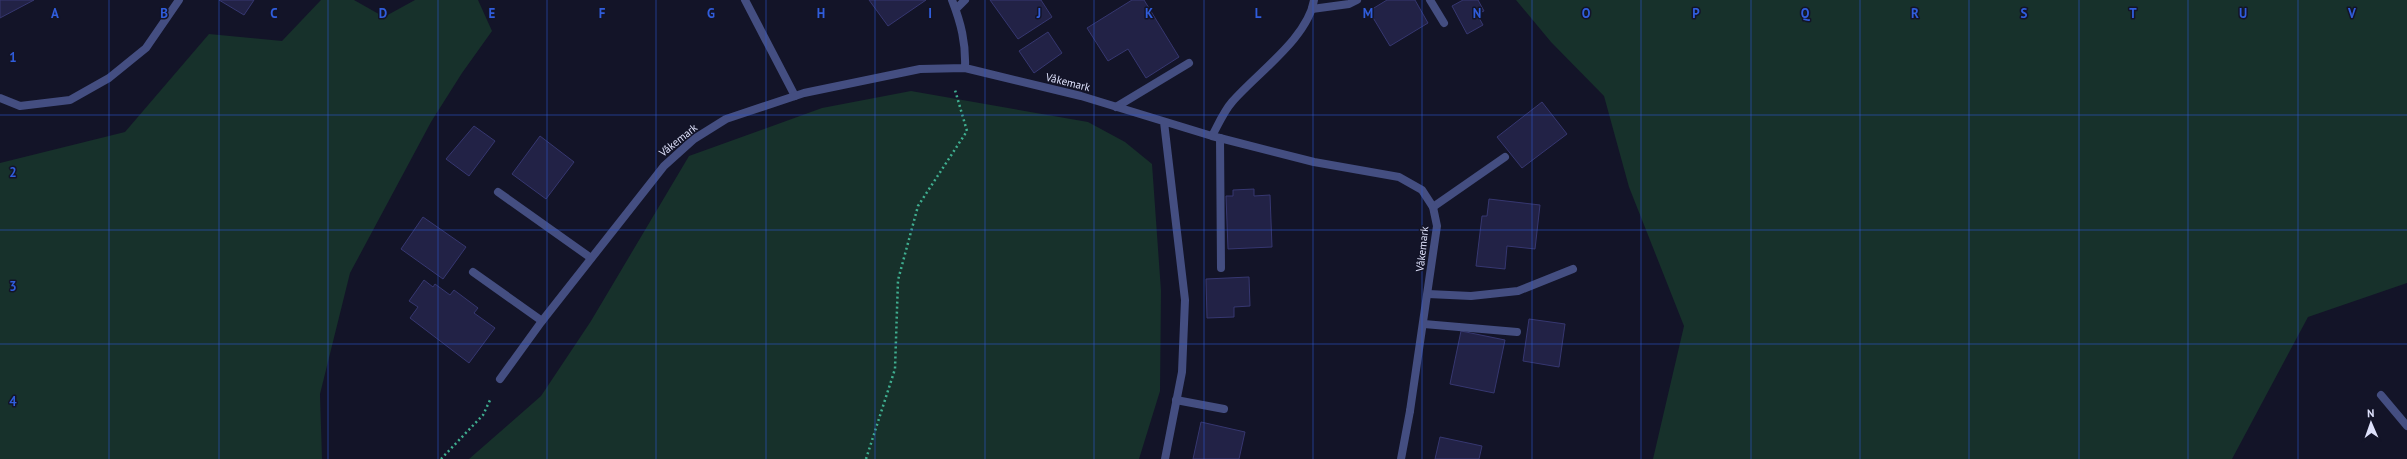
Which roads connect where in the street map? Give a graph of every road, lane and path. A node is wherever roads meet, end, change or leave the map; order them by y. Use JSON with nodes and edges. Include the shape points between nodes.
{"nodes":[{"id":1,"x":179,"y":0,"type":"edge"},
{"id":2,"x":745,"y":0,"type":"edge"},
{"id":3,"x":952,"y":0,"type":"edge"},
{"id":4,"x":965,"y":0,"type":"edge"},
{"id":5,"x":1314,"y":0,"type":"edge"},
{"id":6,"x":1357,"y":0,"type":"edge"},
{"id":7,"x":1430,"y":0,"type":"edge"},
{"id":8,"x":956,"y":9,"type":"junction"},
{"id":9,"x":1312,"y":9,"type":"junction"},
{"id":10,"x":1444,"y":23,"type":"dead end"},
{"id":11,"x":1189,"y":63,"type":"dead end"},
{"id":12,"x":948,"y":68,"type":"junction"},
{"id":13,"x":965,"y":68,"type":"junction"},
{"id":14,"x":796,"y":96,"type":"junction"},
{"id":15,"x":0,"y":98,"type":"edge"},
{"id":16,"x":1116,"y":107,"type":"junction"},
{"id":17,"x":1164,"y":122,"type":"junction"},
{"id":18,"x":1212,"y":136,"type":"junction"},
{"id":19,"x":1220,"y":138,"type":"junction"},
{"id":20,"x":1505,"y":157,"type":"dead end"},
{"id":21,"x":498,"y":192,"type":"dead end"},
{"id":22,"x":1433,"y":207,"type":"junction"},
{"id":23,"x":591,"y":258,"type":"junction"},
{"id":24,"x":1221,"y":268,"type":"dead end"},
{"id":25,"x":1573,"y":270,"type":"dead end"},
{"id":26,"x":473,"y":272,"type":"dead end"},
{"id":27,"x":1428,"y":294,"type":"junction"},
{"id":28,"x":542,"y":321,"type":"junction"},
{"id":29,"x":1424,"y":324,"type":"junction"},
{"id":30,"x":1517,"y":332,"type":"dead end"},
{"id":31,"x":500,"y":379,"type":"joint"},
{"id":32,"x":2381,"y":395,"type":"dead end"},
{"id":33,"x":1176,"y":400,"type":"junction"},
{"id":34,"x":1224,"y":409,"type":"dead end"},
{"id":35,"x":2407,"y":426,"type":"edge"},
{"id":36,"x":441,"y":459,"type":"edge"},
{"id":37,"x":866,"y":459,"type":"edge"},
{"id":38,"x":1165,"y":459,"type":"edge"},
{"id":39,"x":1401,"y":459,"type":"edge"}],
"edges":[{"from":1,"to":15,"type":"street","via":[[146,48],[109,78],[70,100],[20,106]]},
{"from":2,"to":14,"type":"street"},
{"from":3,"to":8,"type":"street"},
{"from":4,"to":8,"type":"street"},
{"from":5,"to":9,"type":"street"},
{"from":6,"to":9,"type":"street","via":[[1349,4]]},
{"from":7,"to":10,"type":"street"},
{"from":8,"to":13,"type":"street","via":[[964,34]]},
{"from":9,"to":18,"type":"street","via":[[1295,37],[1231,103]]},
{"from":11,"to":16,"type":"street"},
{"from":12,"to":13,"type":"street","name":"Våkemark"},
{"from":12,"to":14,"type":"street","name":"Våkemark","via":[[920,69]]},
{"from":12,"to":37,"type":"path","via":[[967,131],[918,206],[898,280],[895,369]]},
{"from":13,"to":16,"type":"street","name":"Våkemark"},
{"from":14,"to":23,"type":"street","name":"Våkemark","via":[[726,119],[694,139],[664,166]]},
{"from":16,"to":17,"type":"street","name":"Våkemark"},
{"from":17,"to":18,"type":"street","name":"Våkemark"},
{"from":17,"to":33,"type":"street","via":[[1185,300],[1182,372]]},
{"from":18,"to":19,"type":"street","name":"Våkemark"},
{"from":19,"to":22,"type":"street","name":"Våkemark","via":[[1314,162],[1398,177],[1422,190]]},
{"from":19,"to":24,"type":"street"},
{"from":20,"to":22,"type":"street"},
{"from":21,"to":23,"type":"street"},
{"from":22,"to":27,"type":"street","name":"Våkemark","via":[[1437,226]]},
{"from":23,"to":28,"type":"street","name":"Våkemark"},
{"from":25,"to":27,"type":"street","via":[[1518,291],[1471,296]]},
{"from":26,"to":28,"type":"street"},
{"from":27,"to":29,"type":"street","name":"Våkemark"},
{"from":28,"to":31,"type":"street","name":"Våkemark"},
{"from":29,"to":30,"type":"street"},
{"from":29,"to":39,"type":"street","name":"Våkemark"},
{"from":31,"to":36,"type":"path","via":[[483,415]]},
{"from":32,"to":35,"type":"street"},
{"from":33,"to":34,"type":"street"},
{"from":33,"to":38,"type":"street"}]}
